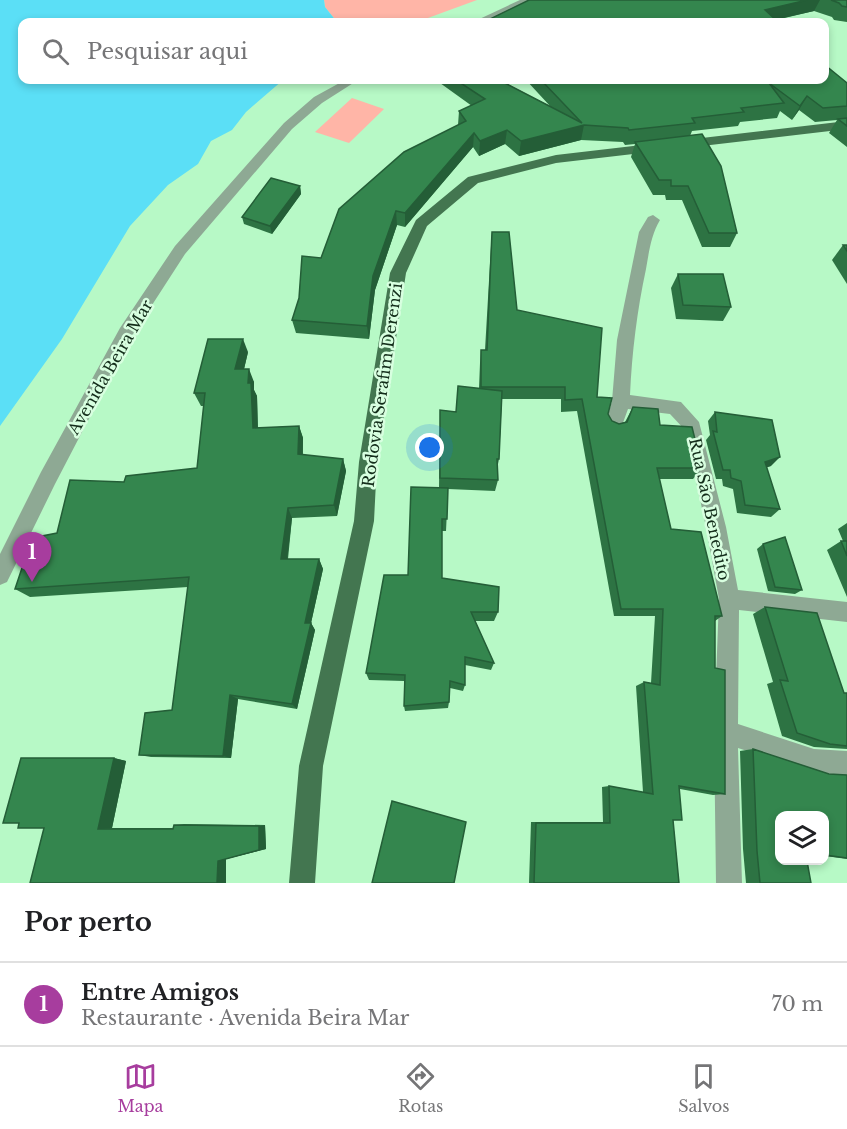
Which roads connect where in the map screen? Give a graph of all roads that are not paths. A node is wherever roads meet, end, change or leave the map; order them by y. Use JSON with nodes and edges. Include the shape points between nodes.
{"nodes":[{"id":1,"x":529,"y":0,"type":"edge"},
{"id":2,"x":487,"y":18,"type":"edge"},
{"id":3,"x":345,"y":84,"type":"edge"},
{"id":4,"x":847,"y":125,"type":"edge"},
{"id":5,"x":653,"y":220,"type":"dead end"},
{"id":6,"x":621,"y":401,"type":"junction"},
{"id":7,"x":614,"y":426,"type":"edge"},
{"id":8,"x":0,"y":575,"type":"edge"},
{"id":9,"x":729,"y":599,"type":"junction"},
{"id":10,"x":847,"y":612,"type":"edge"},
{"id":11,"x":726,"y":732,"type":"junction"},
{"id":12,"x":847,"y":763,"type":"edge"},
{"id":13,"x":302,"y":883,"type":"edge"},
{"id":14,"x":729,"y":883,"type":"edge"}],
"edges":[{"from":1,"to":2,"type":"street"},
{"from":3,"to":8,"type":"street","name":"Avenida Beira Mar","via":[[318,100],[288,126],[180,250],[126,332]]},
{"from":4,"to":13,"type":"main road","name":"Rodovia Serafim Derenzi","via":[[556,159],[473,180],[422,223],[398,273],[368,462],[364,521],[311,766]]},
{"from":5,"to":6,"type":"street","via":[[646,232],[632,298]]},
{"from":6,"to":7,"type":"street"},
{"from":6,"to":9,"type":"street","name":"Rua São Benedito","via":[[675,407],[693,427]]},
{"from":9,"to":10,"type":"street","name":"Rua São Benedito"},
{"from":9,"to":11,"type":"street","name":"Rua São Benedito"},
{"from":11,"to":12,"type":"street","via":[[814,760]]},
{"from":11,"to":14,"type":"street","name":"Rua São Benedito"}]}
